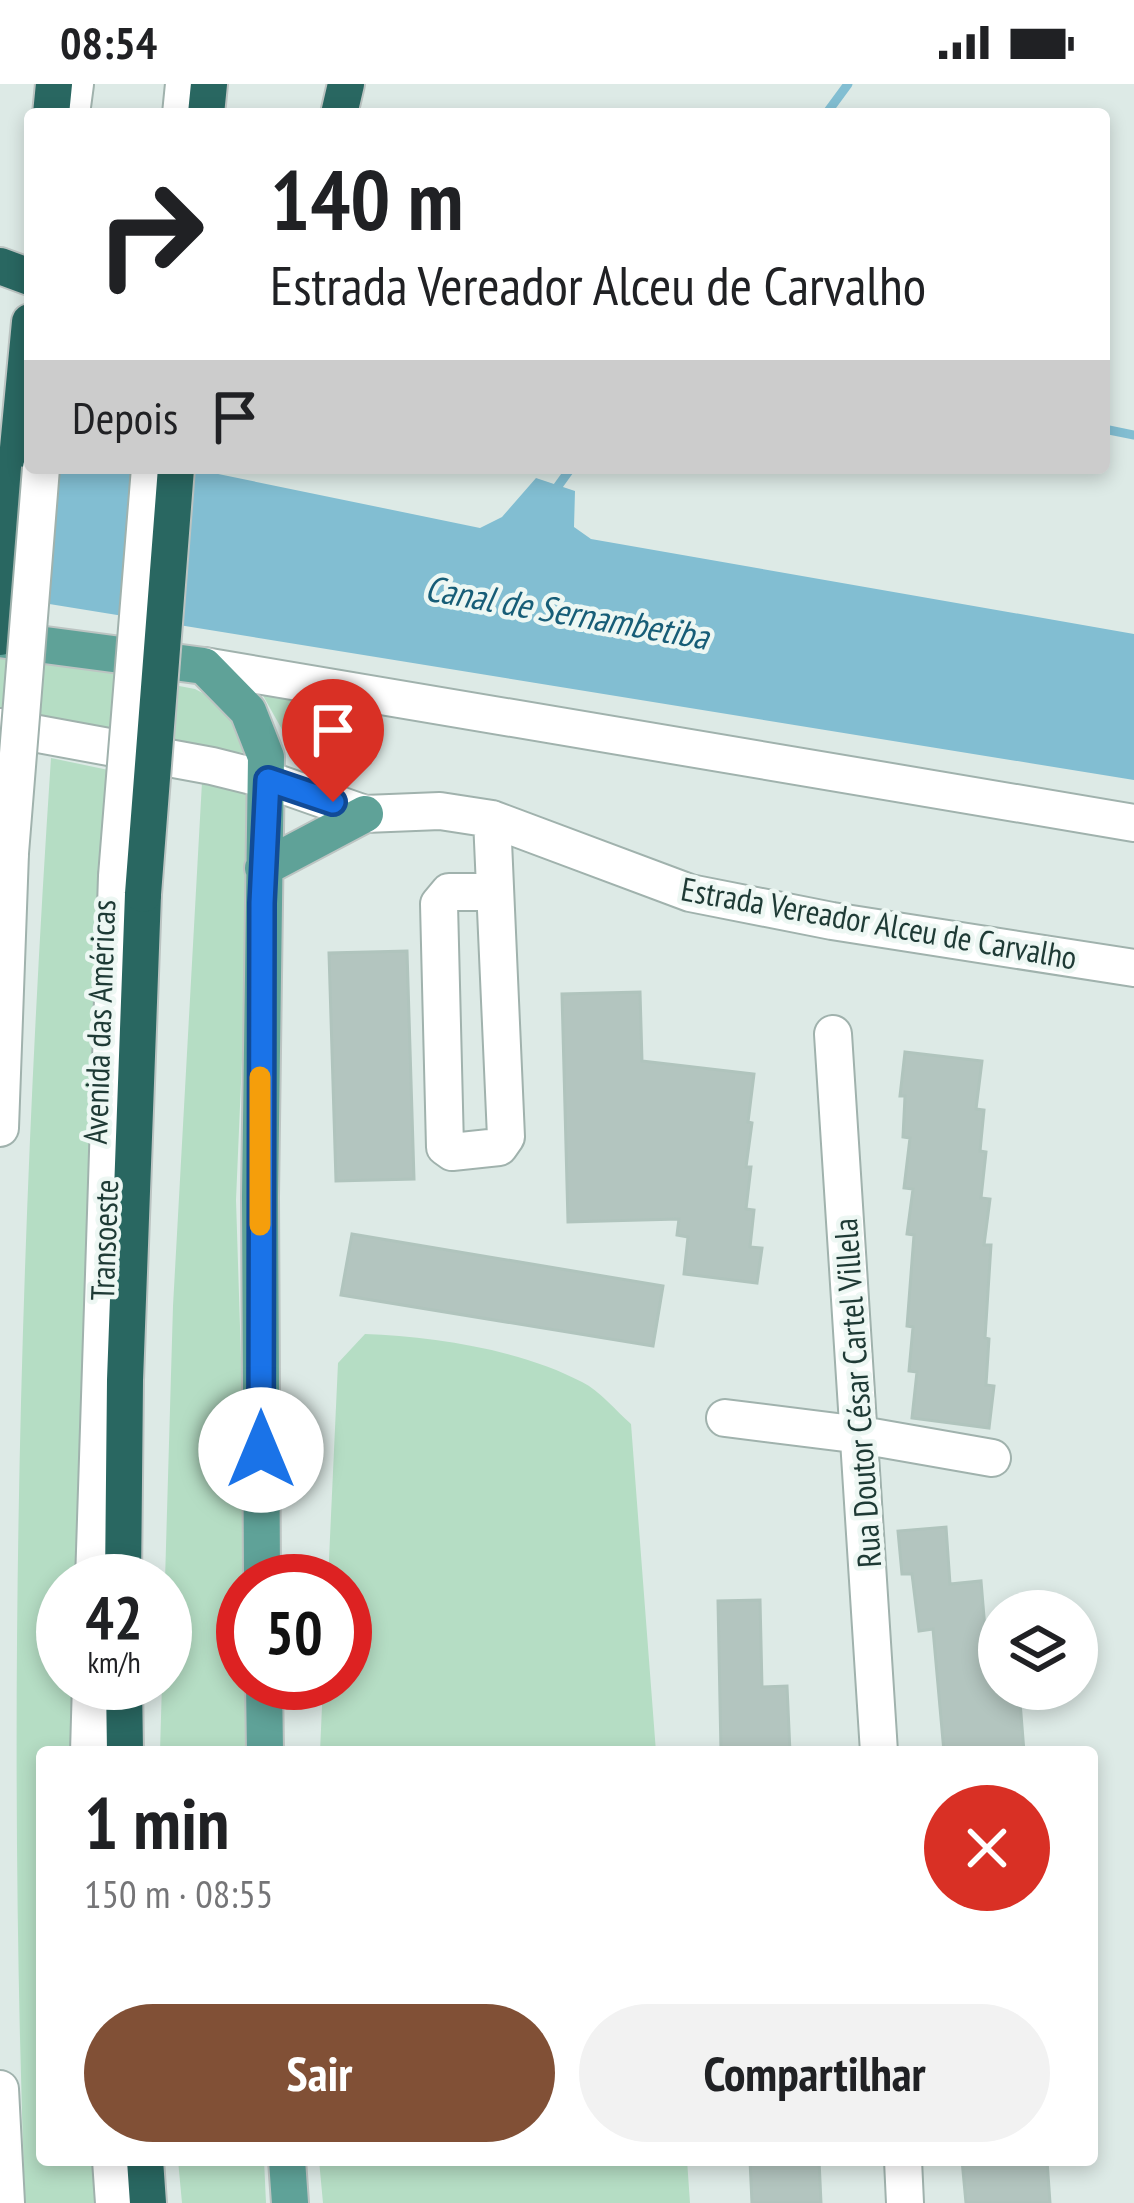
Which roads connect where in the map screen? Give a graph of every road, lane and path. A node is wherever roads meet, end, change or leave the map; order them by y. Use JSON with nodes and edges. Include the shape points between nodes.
{"nodes":[{"id":1,"x":24,"y":385,"type":"edge"},
{"id":2,"x":41,"y":474,"type":"edge"},
{"id":3,"x":150,"y":474,"type":"edge"},
{"id":4,"x":175,"y":474,"type":"edge"},
{"id":5,"x":0,"y":638,"type":"edge"},
{"id":6,"x":204,"y":666,"type":"junction"},
{"id":7,"x":0,"y":727,"type":"edge"},
{"id":8,"x":268,"y":780,"type":"junction"},
{"id":9,"x":365,"y":814,"type":"junction"},
{"id":10,"x":492,"y":819,"type":"junction"},
{"id":11,"x":1134,"y":823,"type":"edge"},
{"id":12,"x":263,"y":868,"type":"junction"},
{"id":13,"x":130,"y":885,"type":"junction"},
{"id":14,"x":495,"y":892,"type":"junction"},
{"id":15,"x":1134,"y":968,"type":"edge"},
{"id":16,"x":833,"y":1034,"type":"dead end"},
{"id":17,"x":0,"y":1128,"type":"edge"},
{"id":18,"x":725,"y":1418,"type":"dead end"},
{"id":19,"x":861,"y":1436,"type":"junction"},
{"id":20,"x":992,"y":1458,"type":"dead end"},
{"id":21,"x":95,"y":1554,"type":"edge"},
{"id":22,"x":123,"y":1554,"type":"edge"},
{"id":23,"x":262,"y":1554,"type":"edge"},
{"id":24,"x":90,"y":1710,"type":"edge"},
{"id":25,"x":124,"y":1710,"type":"edge"},
{"id":26,"x":265,"y":1710,"type":"edge"},
{"id":27,"x":89,"y":1746,"type":"edge"},
{"id":28,"x":124,"y":1746,"type":"edge"},
{"id":29,"x":266,"y":1746,"type":"edge"},
{"id":30,"x":879,"y":1746,"type":"edge"},
{"id":31,"x":0,"y":2089,"type":"edge"},
{"id":32,"x":111,"y":2166,"type":"edge"},
{"id":33,"x":145,"y":2166,"type":"edge"},
{"id":34,"x":287,"y":2166,"type":"edge"},
{"id":35,"x":903,"y":2166,"type":"edge"},
{"id":36,"x":6,"y":2203,"type":"edge"},
{"id":37,"x":114,"y":2203,"type":"edge"},
{"id":38,"x":148,"y":2203,"type":"edge"},
{"id":39,"x":290,"y":2203,"type":"edge"},
{"id":40,"x":905,"y":2203,"type":"edge"}],
"edges":[{"from":1,"to":5,"type":"highway"},
{"from":2,"to":17,"type":"street","bridge":true,"via":[[10,853]]},
{"from":3,"to":13,"type":"street","name":"Transoeste","bridge":true},
{"from":4,"to":13,"type":"highway","name":"Avenida das Américas","bridge":true},
{"from":5,"to":6,"type":"main road"},
{"from":6,"to":8,"type":"main road","via":[[248,711]]},
{"from":6,"to":11,"type":"street"},
{"from":7,"to":8,"type":"street","name":"Estrada Vereador Alceu de Carvalho"},
{"from":8,"to":9,"type":"street","name":"Estrada Vereador Alceu de Carvalho"},
{"from":8,"to":12,"type":"main road"},
{"from":9,"to":10,"type":"street","name":"Estrada Vereador Alceu de Carvalho"},
{"from":9,"to":12,"type":"main road"},
{"from":10,"to":14,"type":"street"},
{"from":10,"to":15,"type":"street","name":"Estrada Vereador Alceu de Carvalho","via":[[690,892]]},
{"from":12,"to":23,"type":"main road"},
{"from":13,"to":21,"type":"street","name":"Transoeste"},
{"from":13,"to":22,"type":"highway","name":"Avenida das Américas"},
{"from":14,"to":14,"type":"street","via":[[506,1137],[499,1147],[452,1152],[445,1147],[439,904],[449,892]]},
{"from":16,"to":19,"type":"street","name":"Rua Doutor César Cartel Villela"},
{"from":18,"to":19,"type":"street"},
{"from":19,"to":20,"type":"street"},
{"from":19,"to":30,"type":"street","name":"Rua Doutor César Cartel Villela"},
{"from":24,"to":27,"type":"street"},
{"from":25,"to":28,"type":"highway"},
{"from":26,"to":29,"type":"main road"},
{"from":31,"to":36,"type":"street"},
{"from":32,"to":37,"type":"street"},
{"from":33,"to":38,"type":"highway"},
{"from":34,"to":39,"type":"main road"},
{"from":35,"to":40,"type":"street"}]}
